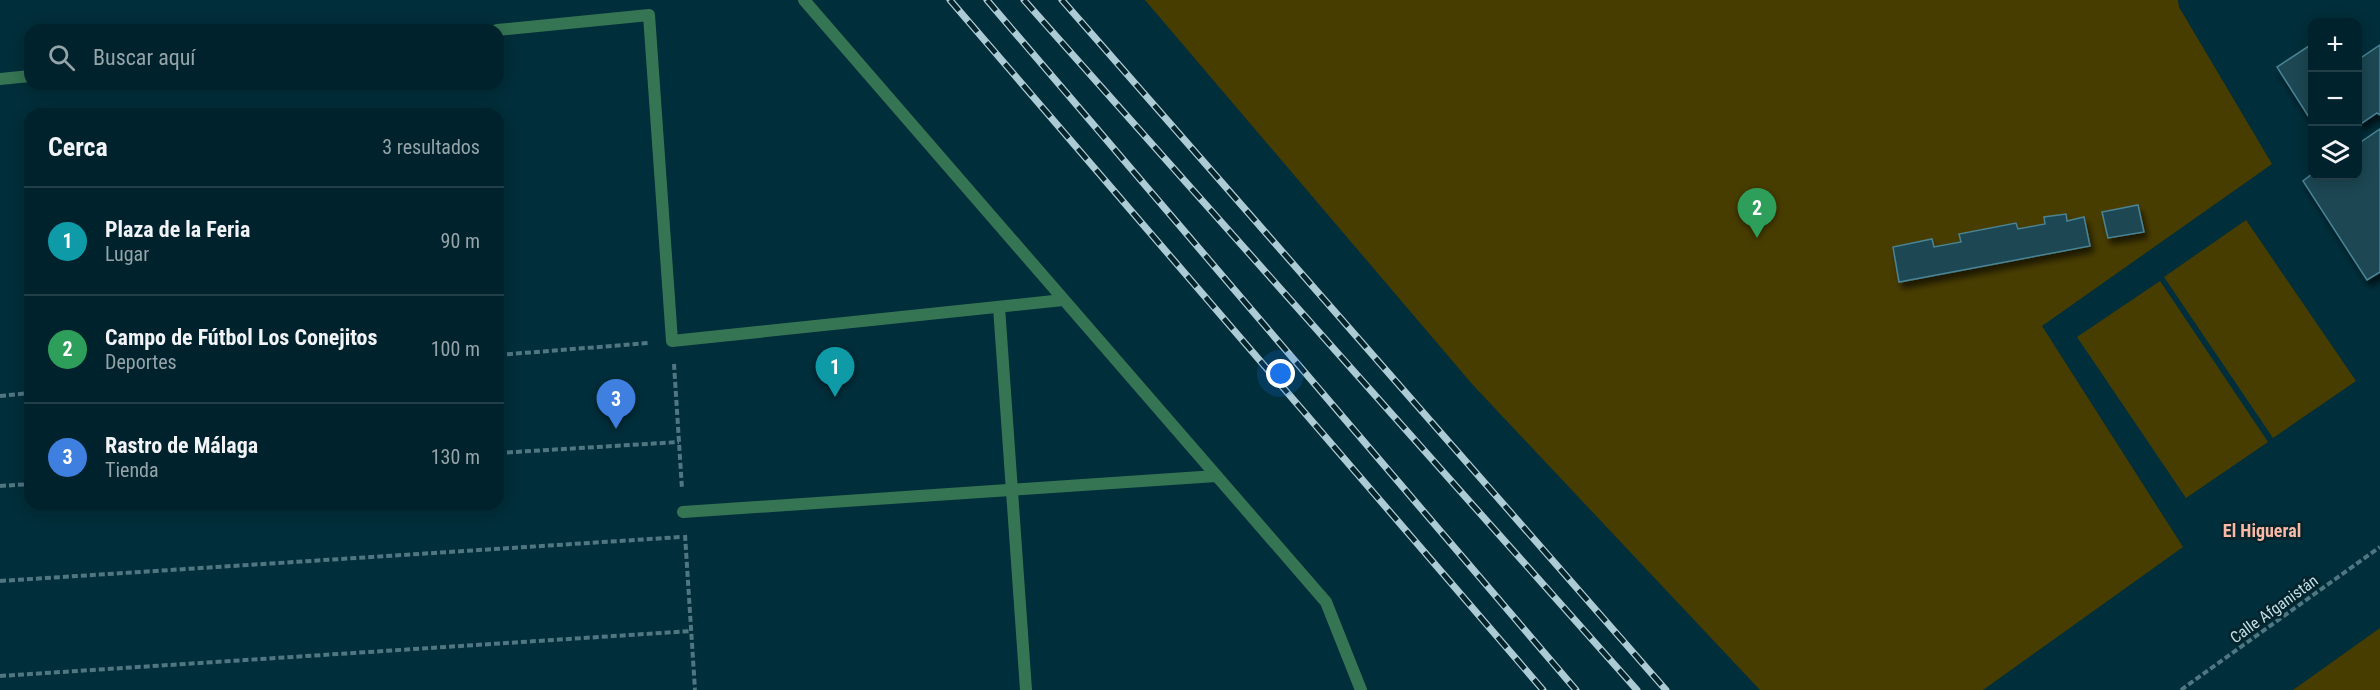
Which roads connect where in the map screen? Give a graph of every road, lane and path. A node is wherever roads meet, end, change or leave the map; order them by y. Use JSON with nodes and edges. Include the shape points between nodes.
{"nodes":[{"id":1,"x":804,"y":0,"type":"edge"},
{"id":2,"x":504,"y":29,"type":"edge"},
{"id":3,"x":24,"y":77,"type":"edge"},
{"id":4,"x":0,"y":79,"type":"edge"},
{"id":5,"x":1063,"y":300,"type":"junction"},
{"id":6,"x":999,"y":307,"type":"junction"},
{"id":7,"x":672,"y":341,"type":"junction"},
{"id":8,"x":504,"y":355,"type":"edge"},
{"id":9,"x":24,"y":394,"type":"edge"},
{"id":10,"x":0,"y":396,"type":"edge"},
{"id":11,"x":679,"y":442,"type":"junction"},
{"id":12,"x":504,"y":453,"type":"edge"},
{"id":13,"x":1216,"y":476,"type":"junction"},
{"id":14,"x":24,"y":484,"type":"edge"},
{"id":15,"x":0,"y":486,"type":"edge"},
{"id":16,"x":1012,"y":490,"type":"junction"},
{"id":17,"x":683,"y":512,"type":"junction"},
{"id":18,"x":685,"y":536,"type":"junction"},
{"id":19,"x":2380,"y":547,"type":"edge"},
{"id":20,"x":0,"y":581,"type":"edge"},
{"id":21,"x":691,"y":631,"type":"junction"},
{"id":22,"x":0,"y":676,"type":"edge"},
{"id":23,"x":695,"y":690,"type":"edge"},
{"id":24,"x":1026,"y":690,"type":"edge"},
{"id":25,"x":1361,"y":690,"type":"edge"},
{"id":26,"x":2181,"y":690,"type":"edge"}],
"edges":[{"from":1,"to":5,"type":"lane"},
{"from":2,"to":7,"type":"lane","via":[[649,15]]},
{"from":3,"to":4,"type":"lane"},
{"from":5,"to":6,"type":"lane"},
{"from":5,"to":13,"type":"lane"},
{"from":6,"to":7,"type":"lane"},
{"from":6,"to":16,"type":"lane"},
{"from":7,"to":8,"type":"path"},
{"from":7,"to":11,"type":"path"},
{"from":9,"to":10,"type":"path"},
{"from":11,"to":12,"type":"path"},
{"from":11,"to":17,"type":"path"},
{"from":13,"to":16,"type":"lane"},
{"from":13,"to":25,"type":"lane","via":[[1326,602]]},
{"from":14,"to":15,"type":"path"},
{"from":16,"to":17,"type":"lane"},
{"from":16,"to":24,"type":"lane"},
{"from":17,"to":18,"type":"path"},
{"from":18,"to":20,"type":"path"},
{"from":18,"to":21,"type":"path"},
{"from":19,"to":26,"type":"path","name":"Calle Afganistán"},
{"from":21,"to":22,"type":"path"},
{"from":21,"to":23,"type":"path"}]}
